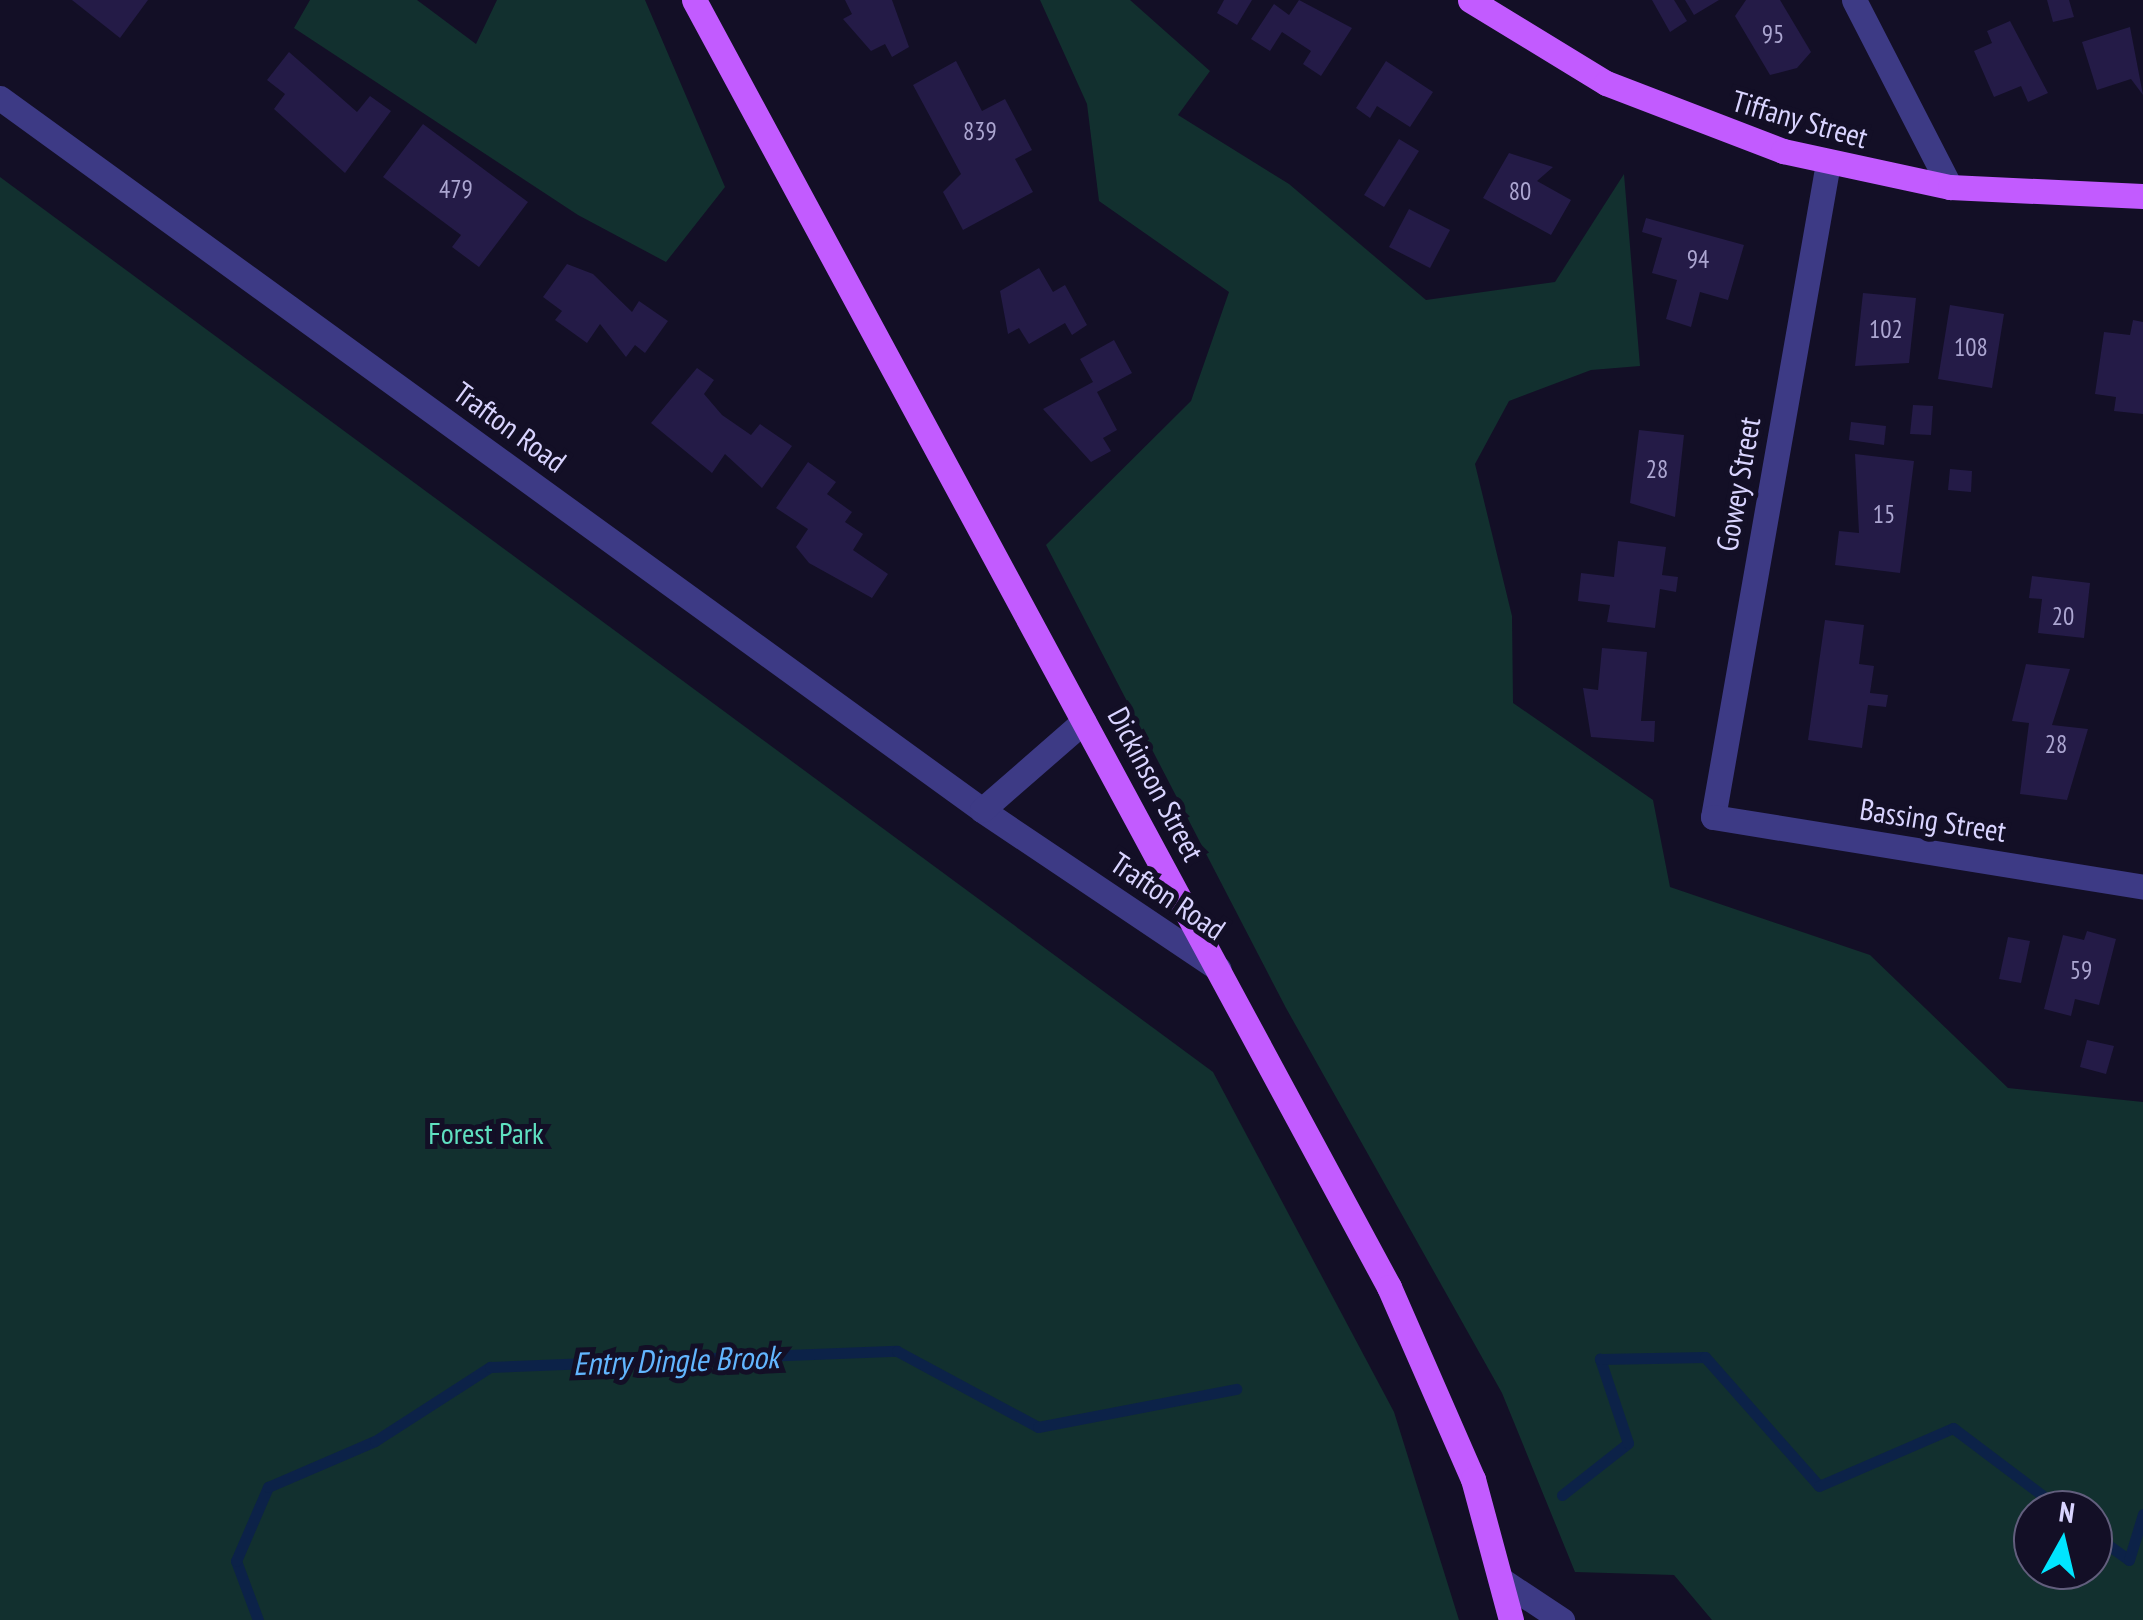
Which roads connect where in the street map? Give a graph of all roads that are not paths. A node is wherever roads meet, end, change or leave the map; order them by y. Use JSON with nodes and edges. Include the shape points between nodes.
{"nodes":[{"id":1,"x":694,"y":0,"type":"edge"},
{"id":2,"x":1470,"y":0,"type":"edge"},
{"id":3,"x":1854,"y":0,"type":"edge"},
{"id":4,"x":0,"y":98,"type":"edge"},
{"id":5,"x":1828,"y":163,"type":"junction"},
{"id":6,"x":1950,"y":187,"type":"junction"},
{"id":7,"x":2143,"y":196,"type":"edge"},
{"id":8,"x":1084,"y":720,"type":"junction"},
{"id":9,"x":982,"y":810,"type":"junction"},
{"id":10,"x":1712,"y":816,"type":"joint"},
{"id":11,"x":2143,"y":887,"type":"edge"},
{"id":12,"x":1219,"y":969,"type":"junction"},
{"id":13,"x":1503,"y":1580,"type":"junction"},
{"id":14,"x":1510,"y":1620,"type":"edge"},
{"id":15,"x":1562,"y":1620,"type":"edge"}],
"edges":[{"from":1,"to":8,"type":"main road","name":"Dickinson Street"},
{"from":2,"to":5,"type":"main road","name":"Tiffany Street","via":[[1620,90]]},
{"from":3,"to":6,"type":"street"},
{"from":4,"to":9,"type":"street","name":"Trafton Road"},
{"from":5,"to":6,"type":"main road","name":"Tiffany Street"},
{"from":5,"to":10,"type":"street","name":"Gowey Street"},
{"from":6,"to":7,"type":"main road","name":"Tiffany Street"},
{"from":8,"to":9,"type":"street"},
{"from":8,"to":12,"type":"main road","name":"Dickinson Street"},
{"from":9,"to":12,"type":"street","name":"Trafton Road"},
{"from":10,"to":11,"type":"street","name":"Bassing Street"},
{"from":12,"to":13,"type":"main road","name":"Dickinson Street","via":[[1427,1366]]},
{"from":13,"to":14,"type":"main road","name":"Dickinson Street"},
{"from":13,"to":15,"type":"street"}]}
